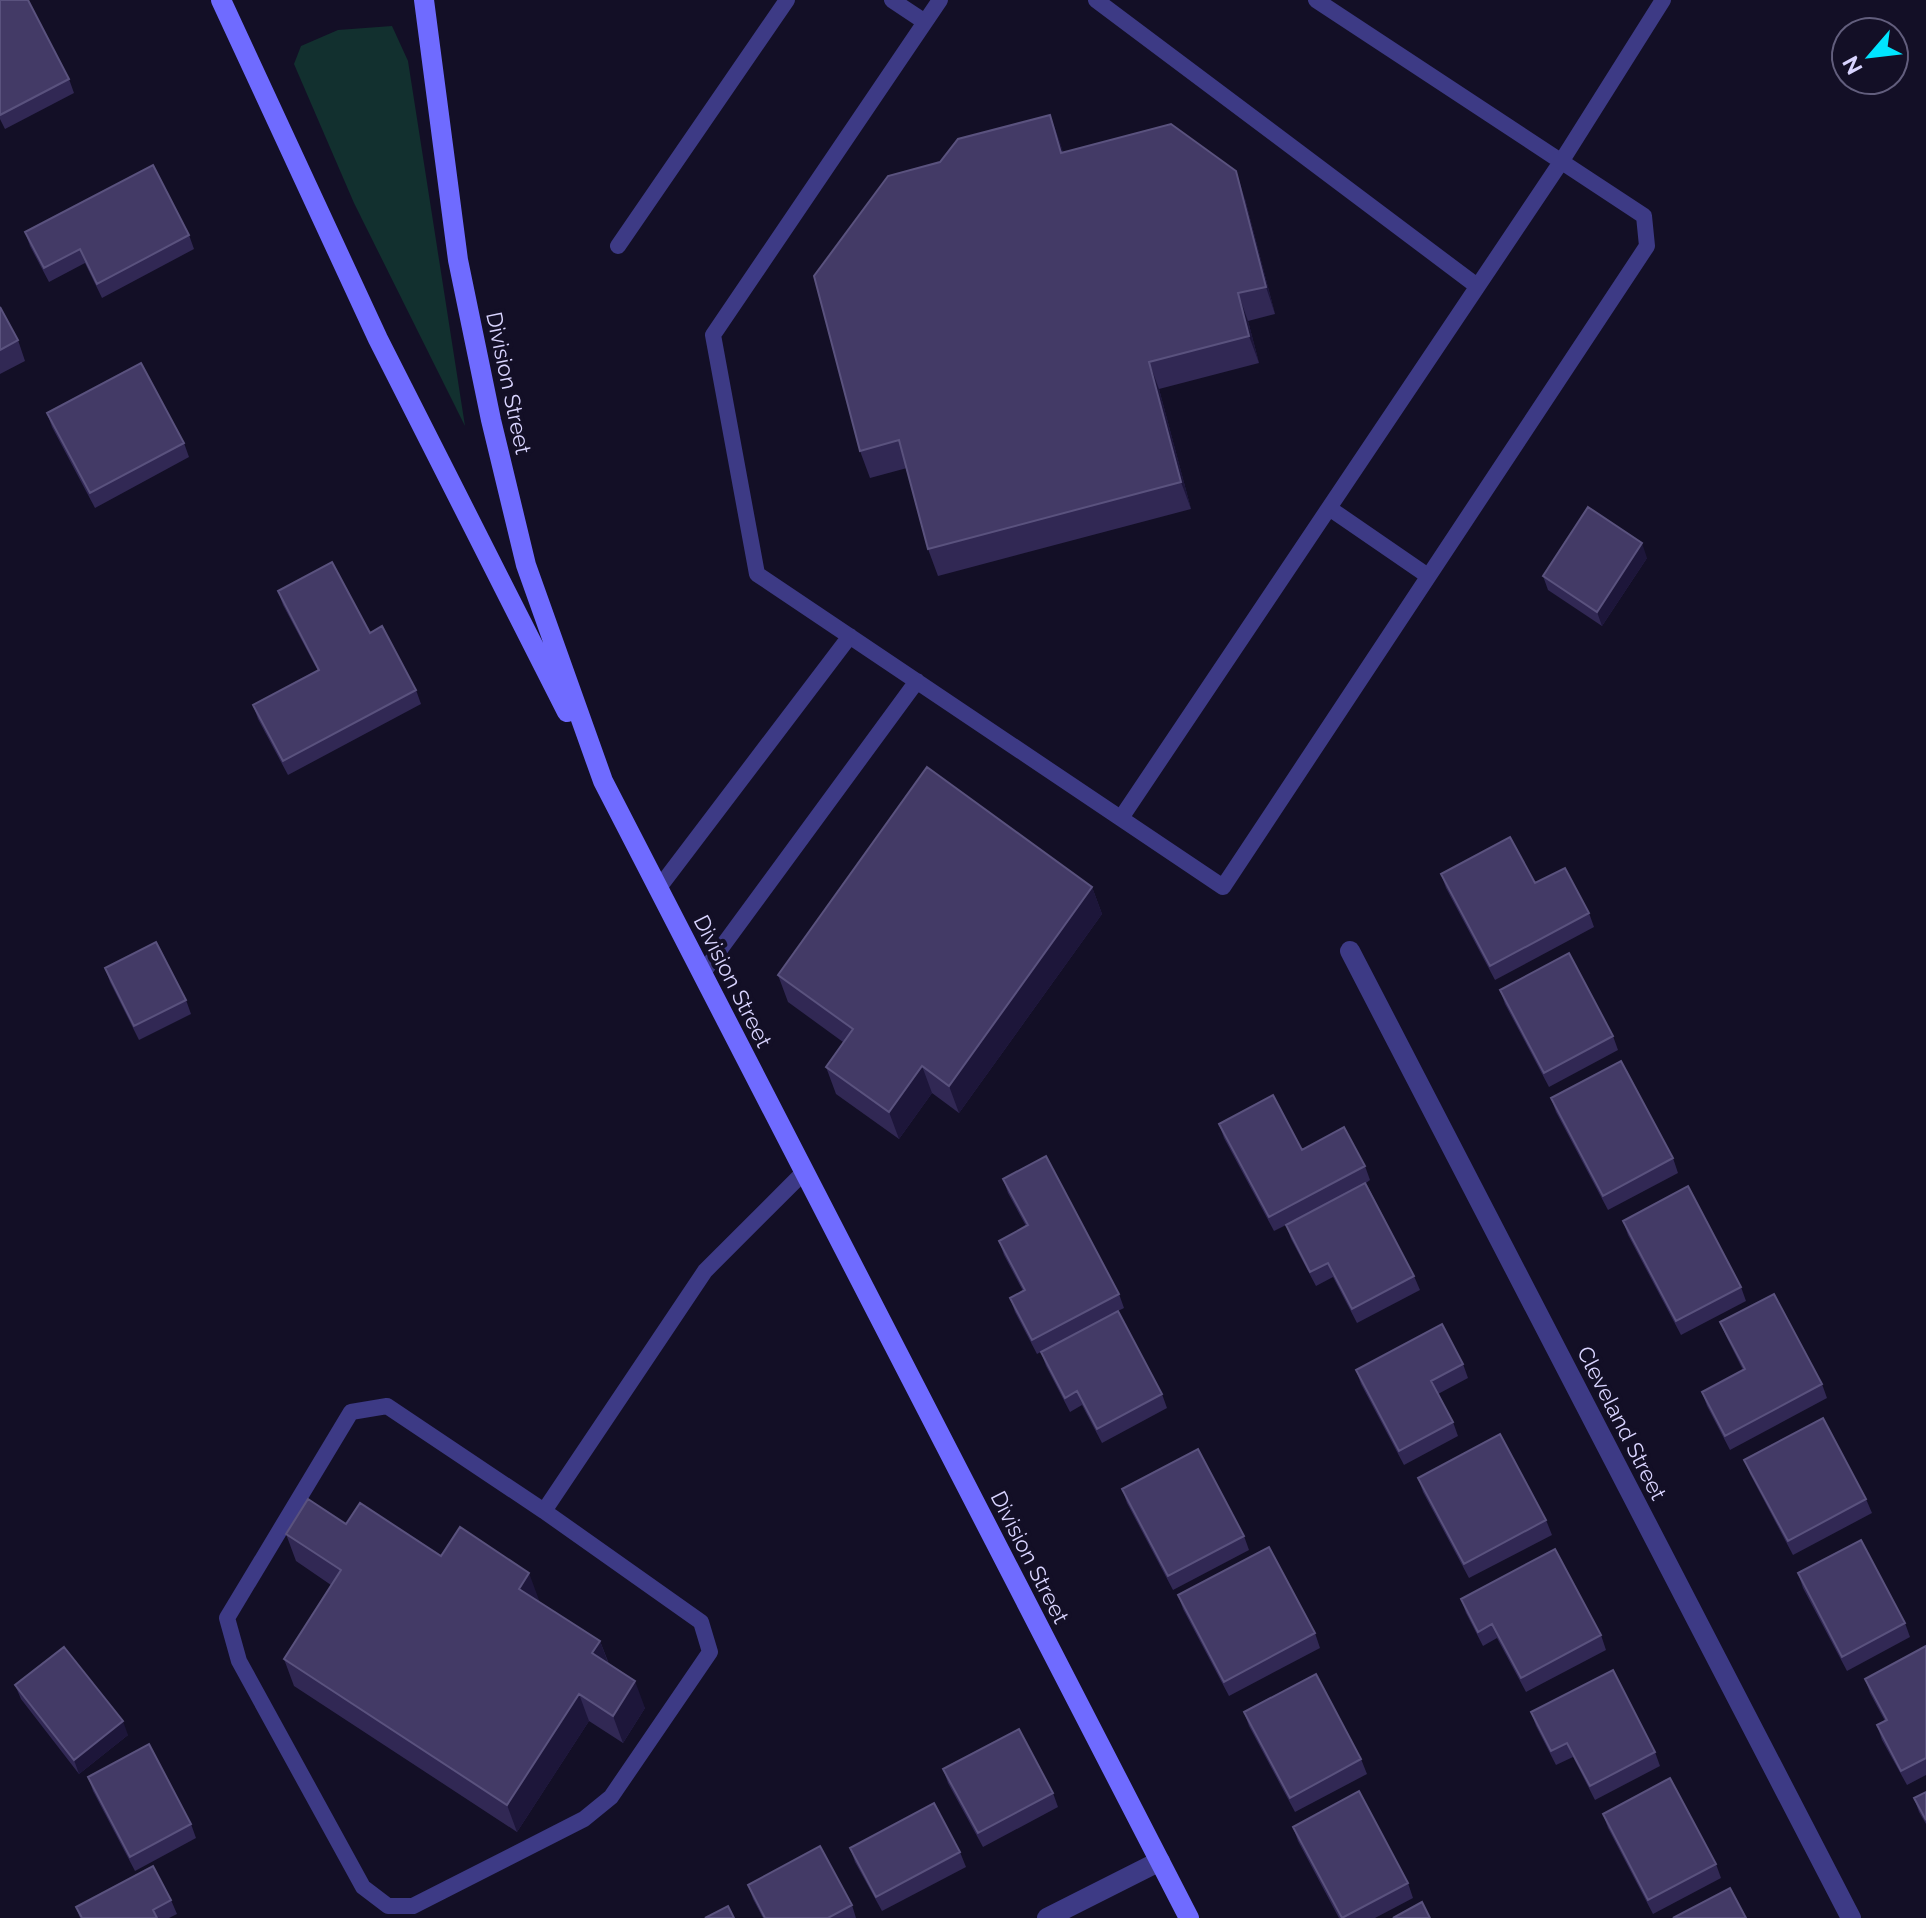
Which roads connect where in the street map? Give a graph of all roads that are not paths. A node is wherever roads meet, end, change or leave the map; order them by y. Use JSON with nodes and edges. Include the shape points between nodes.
{"nodes":[{"id":1,"x":221,"y":0,"type":"edge"},
{"id":2,"x":424,"y":0,"type":"edge"},
{"id":3,"x":787,"y":0,"type":"edge"},
{"id":4,"x":892,"y":0,"type":"edge"},
{"id":5,"x":940,"y":0,"type":"edge"},
{"id":6,"x":1096,"y":0,"type":"edge"},
{"id":7,"x":1316,"y":0,"type":"edge"},
{"id":8,"x":1663,"y":0,"type":"edge"},
{"id":9,"x":925,"y":22,"type":"junction"},
{"id":10,"x":1561,"y":162,"type":"junction"},
{"id":11,"x":618,"y":246,"type":"dead end"},
{"id":12,"x":1477,"y":286,"type":"junction"},
{"id":13,"x":1329,"y":508,"type":"junction"},
{"id":14,"x":1428,"y":576,"type":"junction"},
{"id":15,"x":850,"y":636,"type":"junction"},
{"id":16,"x":917,"y":681,"type":"junction"},
{"id":17,"x":603,"y":781,"type":"junction"},
{"id":18,"x":1121,"y":818,"type":"junction"},
{"id":19,"x":658,"y":889,"type":"junction"},
{"id":20,"x":1350,"y":951,"type":"dead end"},
{"id":21,"x":702,"y":974,"type":"junction"},
{"id":22,"x":803,"y":1173,"type":"junction"},
{"id":23,"x":544,"y":1511,"type":"junction"},
{"id":24,"x":1160,"y":1861,"type":"junction"},
{"id":25,"x":1047,"y":1918,"type":"edge"},
{"id":26,"x":1189,"y":1918,"type":"edge"},
{"id":27,"x":1851,"y":1918,"type":"edge"}],
"edges":[{"from":1,"to":17,"type":"street","via":[[378,339]]},
{"from":2,"to":17,"type":"street","name":"Division Street","via":[[458,260],[491,420],[526,565]]},
{"from":3,"to":11,"type":"lane"},
{"from":4,"to":9,"type":"lane"},
{"from":5,"to":9,"type":"lane"},
{"from":6,"to":12,"type":"lane"},
{"from":7,"to":10,"type":"lane"},
{"from":8,"to":10,"type":"lane"},
{"from":9,"to":15,"type":"lane","via":[[713,335],[757,574]]},
{"from":10,"to":12,"type":"lane"},
{"from":10,"to":14,"type":"lane","via":[[1644,216],[1647,246]]},
{"from":12,"to":13,"type":"lane"},
{"from":13,"to":14,"type":"lane"},
{"from":13,"to":18,"type":"lane"},
{"from":14,"to":18,"type":"lane","via":[[1223,887]]},
{"from":15,"to":16,"type":"lane"},
{"from":15,"to":19,"type":"lane"},
{"from":16,"to":18,"type":"lane"},
{"from":16,"to":21,"type":"lane"},
{"from":17,"to":19,"type":"street","name":"Division Street"},
{"from":19,"to":21,"type":"street","name":"Division Street"},
{"from":20,"to":27,"type":"street","name":"Cleveland Street"},
{"from":21,"to":22,"type":"street","name":"Division Street"},
{"from":22,"to":23,"type":"lane","via":[[705,1271]]},
{"from":22,"to":24,"type":"street","name":"Division Street"},
{"from":23,"to":23,"type":"lane","via":[[701,1622],[710,1652],[611,1797],[584,1819],[413,1906],[388,1906],[363,1887],[239,1661],[227,1618],[351,1412],[387,1406]]},
{"from":24,"to":25,"type":"street"},
{"from":24,"to":26,"type":"street","name":"Division Street"}]}
